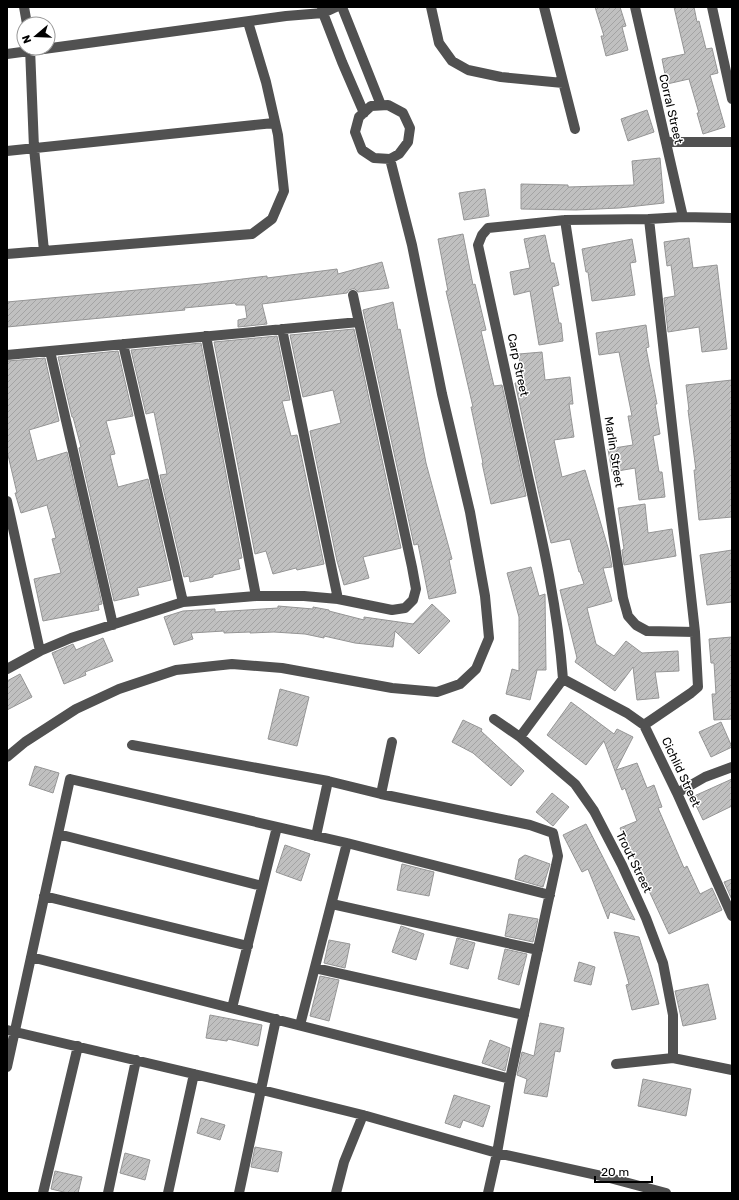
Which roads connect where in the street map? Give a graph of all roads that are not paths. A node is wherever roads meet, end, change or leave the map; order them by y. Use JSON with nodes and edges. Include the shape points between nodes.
{"nodes":[{"id":1,"x":336,"y":7,"type":"edge"},
{"id":2,"x":342,"y":7,"type":"edge"},
{"id":3,"x":431,"y":7,"type":"edge"},
{"id":4,"x":544,"y":7,"type":"edge"},
{"id":5,"x":635,"y":7,"type":"edge"},
{"id":6,"x":712,"y":7,"type":"edge"},
{"id":7,"x":323,"y":10,"type":"edge"},
{"id":8,"x":248,"y":22,"type":"junction"},
{"id":9,"x":56,"y":47,"type":"edge"},
{"id":10,"x":30,"y":56,"type":"edge"},
{"id":11,"x":563,"y":83,"type":"junction"},
{"id":12,"x":732,"y":98,"type":"edge"},
{"id":13,"x":381,"y":105,"type":"junction"},
{"id":14,"x":364,"y":113,"type":"junction"},
{"id":15,"x":274,"y":123,"type":"junction"},
{"id":16,"x":575,"y":129,"type":"dead end"},
{"id":17,"x":666,"y":142,"type":"junction"},
{"id":18,"x":732,"y":142,"type":"edge"},
{"id":19,"x":34,"y":148,"type":"junction"},
{"id":20,"x":7,"y":151,"type":"edge"},
{"id":21,"x":390,"y":159,"type":"junction"},
{"id":22,"x":683,"y":217,"type":"junction"},
{"id":23,"x":732,"y":218,"type":"edge"},
{"id":24,"x":649,"y":219,"type":"junction"},
{"id":25,"x":565,"y":220,"type":"junction"},
{"id":26,"x":44,"y":250,"type":"junction"},
{"id":27,"x":7,"y":254,"type":"edge"},
{"id":28,"x":353,"y":295,"type":"dead end"},
{"id":29,"x":359,"y":322,"type":"junction"},
{"id":30,"x":282,"y":329,"type":"junction"},
{"id":31,"x":206,"y":336,"type":"junction"},
{"id":32,"x":123,"y":344,"type":"junction"},
{"id":33,"x":50,"y":351,"type":"junction"},
{"id":34,"x":7,"y":355,"type":"edge"},
{"id":35,"x":7,"y":501,"type":"edge"},
{"id":36,"x":11,"y":535,"type":"edge"},
{"id":37,"x":256,"y":596,"type":"junction"},
{"id":38,"x":338,"y":599,"type":"junction"},
{"id":39,"x":183,"y":602,"type":"junction"},
{"id":40,"x":113,"y":625,"type":"junction"},
{"id":41,"x":695,"y":632,"type":"junction"},
{"id":42,"x":40,"y":651,"type":"junction"},
{"id":43,"x":7,"y":669,"type":"edge"},
{"id":44,"x":563,"y":679,"type":"junction"},
{"id":45,"x":494,"y":719,"type":"dead end"},
{"id":46,"x":644,"y":725,"type":"junction"},
{"id":47,"x":520,"y":737,"type":"junction"},
{"id":48,"x":392,"y":742,"type":"dead end"},
{"id":49,"x":132,"y":745,"type":"dead end"},
{"id":50,"x":7,"y":757,"type":"edge"},
{"id":51,"x":732,"y":767,"type":"edge"},
{"id":52,"x":328,"y":781,"type":"junction"},
{"id":53,"x":677,"y":793,"type":"junction"},
{"id":54,"x":381,"y":794,"type":"junction"},
{"id":55,"x":277,"y":827,"type":"junction"},
{"id":56,"x":58,"y":834,"type":"junction"},
{"id":57,"x":316,"y":836,"type":"junction"},
{"id":58,"x":348,"y":843,"type":"junction"},
{"id":59,"x":262,"y":886,"type":"junction"},
{"id":60,"x":550,"y":894,"type":"junction"},
{"id":61,"x":44,"y":896,"type":"junction"},
{"id":62,"x":332,"y":904,"type":"junction"},
{"id":63,"x":732,"y":916,"type":"edge"},
{"id":64,"x":248,"y":946,"type":"junction"},
{"id":65,"x":538,"y":950,"type":"junction"},
{"id":66,"x":31,"y":957,"type":"junction"},
{"id":67,"x":316,"y":968,"type":"junction"},
{"id":68,"x":232,"y":1008,"type":"junction"},
{"id":69,"x":524,"y":1015,"type":"junction"},
{"id":70,"x":276,"y":1019,"type":"junction"},
{"id":71,"x":300,"y":1025,"type":"junction"},
{"id":72,"x":11,"y":1031,"type":"edge"},
{"id":73,"x":78,"y":1046,"type":"junction"},
{"id":74,"x":673,"y":1058,"type":"junction"},
{"id":75,"x":136,"y":1060,"type":"junction"},
{"id":76,"x":616,"y":1064,"type":"dead end"},
{"id":77,"x":7,"y":1067,"type":"edge"},
{"id":78,"x":732,"y":1070,"type":"edge"},
{"id":79,"x":194,"y":1074,"type":"junction"},
{"id":80,"x":510,"y":1079,"type":"junction"},
{"id":81,"x":262,"y":1090,"type":"junction"},
{"id":82,"x":364,"y":1115,"type":"junction"},
{"id":83,"x":497,"y":1153,"type":"junction"},
{"id":84,"x":645,"y":1191,"type":"edge"},
{"id":85,"x":43,"y":1193,"type":"edge"},
{"id":86,"x":108,"y":1193,"type":"edge"},
{"id":87,"x":168,"y":1193,"type":"edge"},
{"id":88,"x":239,"y":1193,"type":"edge"},
{"id":89,"x":336,"y":1193,"type":"edge"},
{"id":90,"x":488,"y":1193,"type":"edge"},
{"id":91,"x":666,"y":1193,"type":"edge"}],
"edges":[{"from":1,"to":7,"type":"street"},
{"from":2,"to":13,"type":"street"},
{"from":3,"to":11,"type":"street","via":[[439,43],[452,60],[468,70],[501,77]]},
{"from":4,"to":11,"type":"street"},
{"from":5,"to":17,"type":"street","name":"Corral Street"},
{"from":6,"to":12,"type":"street"},
{"from":7,"to":8,"type":"street"},
{"from":7,"to":14,"type":"street"},
{"from":8,"to":9,"type":"street"},
{"from":8,"to":15,"type":"street","via":[[266,82]]},
{"from":10,"to":19,"type":"street"},
{"from":11,"to":16,"type":"street"},
{"from":13,"to":14,"type":"street","via":[[371,106]]},
{"from":13,"to":21,"type":"street","via":[[388,105],[403,114],[410,128],[408,142],[399,154]]},
{"from":14,"to":21,"type":"street","via":[[359,117],[355,132],[362,150],[374,158]]},
{"from":15,"to":19,"type":"street"},
{"from":15,"to":26,"type":"street","via":[[278,135],[284,191],[272,219],[252,234]]},
{"from":17,"to":18,"type":"street"},
{"from":17,"to":22,"type":"street","name":"Corral Street"},
{"from":19,"to":20,"type":"street"},
{"from":19,"to":26,"type":"street"},
{"from":21,"to":50,"type":"street","via":[[412,245],[484,588],[489,638],[476,669],[460,684],[437,692],[392,688],[282,668],[232,664],[176,670],[119,689],[76,709],[25,742]]},
{"from":22,"to":23,"type":"street","name":"Carp Street"},
{"from":22,"to":24,"type":"street","name":"Carp Street"},
{"from":24,"to":25,"type":"street","name":"Carp Street"},
{"from":24,"to":41,"type":"street"},
{"from":25,"to":41,"type":"street","name":"Marlin Street","via":[[623,598],[628,616],[636,625],[647,631]]},
{"from":25,"to":44,"type":"street","name":"Carp Street","via":[[488,228],[478,245],[553,595],[561,642]]},
{"from":26,"to":27,"type":"street"},
{"from":28,"to":29,"type":"street"},
{"from":29,"to":30,"type":"street"},
{"from":29,"to":38,"type":"street","via":[[416,589],[413,600],[405,608],[392,610]]},
{"from":30,"to":31,"type":"street"},
{"from":30,"to":38,"type":"street"},
{"from":31,"to":32,"type":"street"},
{"from":31,"to":37,"type":"street"},
{"from":32,"to":33,"type":"street"},
{"from":32,"to":39,"type":"street"},
{"from":33,"to":34,"type":"street"},
{"from":33,"to":40,"type":"street"},
{"from":35,"to":36,"type":"street"},
{"from":36,"to":42,"type":"street"},
{"from":37,"to":38,"type":"street"},
{"from":37,"to":39,"type":"street"},
{"from":39,"to":40,"type":"street"},
{"from":40,"to":42,"type":"street"},
{"from":41,"to":46,"type":"street","via":[[698,687]]},
{"from":42,"to":43,"type":"street"},
{"from":44,"to":46,"type":"street","name":"Cichlid Street","via":[[627,713]]},
{"from":44,"to":47,"type":"street"},
{"from":45,"to":47,"type":"street","name":"Trout Street"},
{"from":46,"to":53,"type":"street","name":"Cichlid Street"},
{"from":47,"to":74,"type":"street","name":"Trout Street","via":[[575,784],[594,811],[622,865],[663,963],[673,1015]]},
{"from":48,"to":54,"type":"street"},
{"from":49,"to":52,"type":"street"},
{"from":51,"to":53,"type":"street","via":[[705,777]]},
{"from":52,"to":54,"type":"street"},
{"from":52,"to":57,"type":"street"},
{"from":53,"to":63,"type":"street","name":"Cichlid Street"},
{"from":54,"to":60,"type":"street","via":[[530,825],[553,833],[558,856]]},
{"from":55,"to":56,"type":"street","via":[[70,779]]},
{"from":55,"to":57,"type":"street"},
{"from":55,"to":59,"type":"street"},
{"from":56,"to":59,"type":"street"},
{"from":56,"to":61,"type":"street"},
{"from":57,"to":58,"type":"street"},
{"from":58,"to":60,"type":"street"},
{"from":58,"to":62,"type":"street"},
{"from":59,"to":64,"type":"street"},
{"from":60,"to":65,"type":"street"},
{"from":61,"to":64,"type":"street"},
{"from":61,"to":66,"type":"street"},
{"from":62,"to":65,"type":"street"},
{"from":62,"to":67,"type":"street"},
{"from":64,"to":68,"type":"street"},
{"from":65,"to":69,"type":"street"},
{"from":66,"to":68,"type":"street"},
{"from":66,"to":72,"type":"street"},
{"from":67,"to":69,"type":"street"},
{"from":67,"to":71,"type":"street"},
{"from":68,"to":70,"type":"street"},
{"from":69,"to":80,"type":"street"},
{"from":70,"to":71,"type":"street"},
{"from":70,"to":81,"type":"street"},
{"from":71,"to":80,"type":"street"},
{"from":72,"to":73,"type":"street"},
{"from":72,"to":77,"type":"street"},
{"from":73,"to":75,"type":"street"},
{"from":73,"to":85,"type":"street"},
{"from":74,"to":76,"type":"street"},
{"from":74,"to":78,"type":"street"},
{"from":75,"to":79,"type":"street"},
{"from":75,"to":86,"type":"street"},
{"from":79,"to":81,"type":"street"},
{"from":79,"to":87,"type":"street"},
{"from":80,"to":83,"type":"street"},
{"from":81,"to":82,"type":"street"},
{"from":81,"to":88,"type":"street"},
{"from":82,"to":83,"type":"street"},
{"from":82,"to":89,"type":"street","via":[[344,1162]]},
{"from":83,"to":84,"type":"street","via":[[606,1177]]},
{"from":83,"to":90,"type":"street"},
{"from":84,"to":91,"type":"street"}]}
